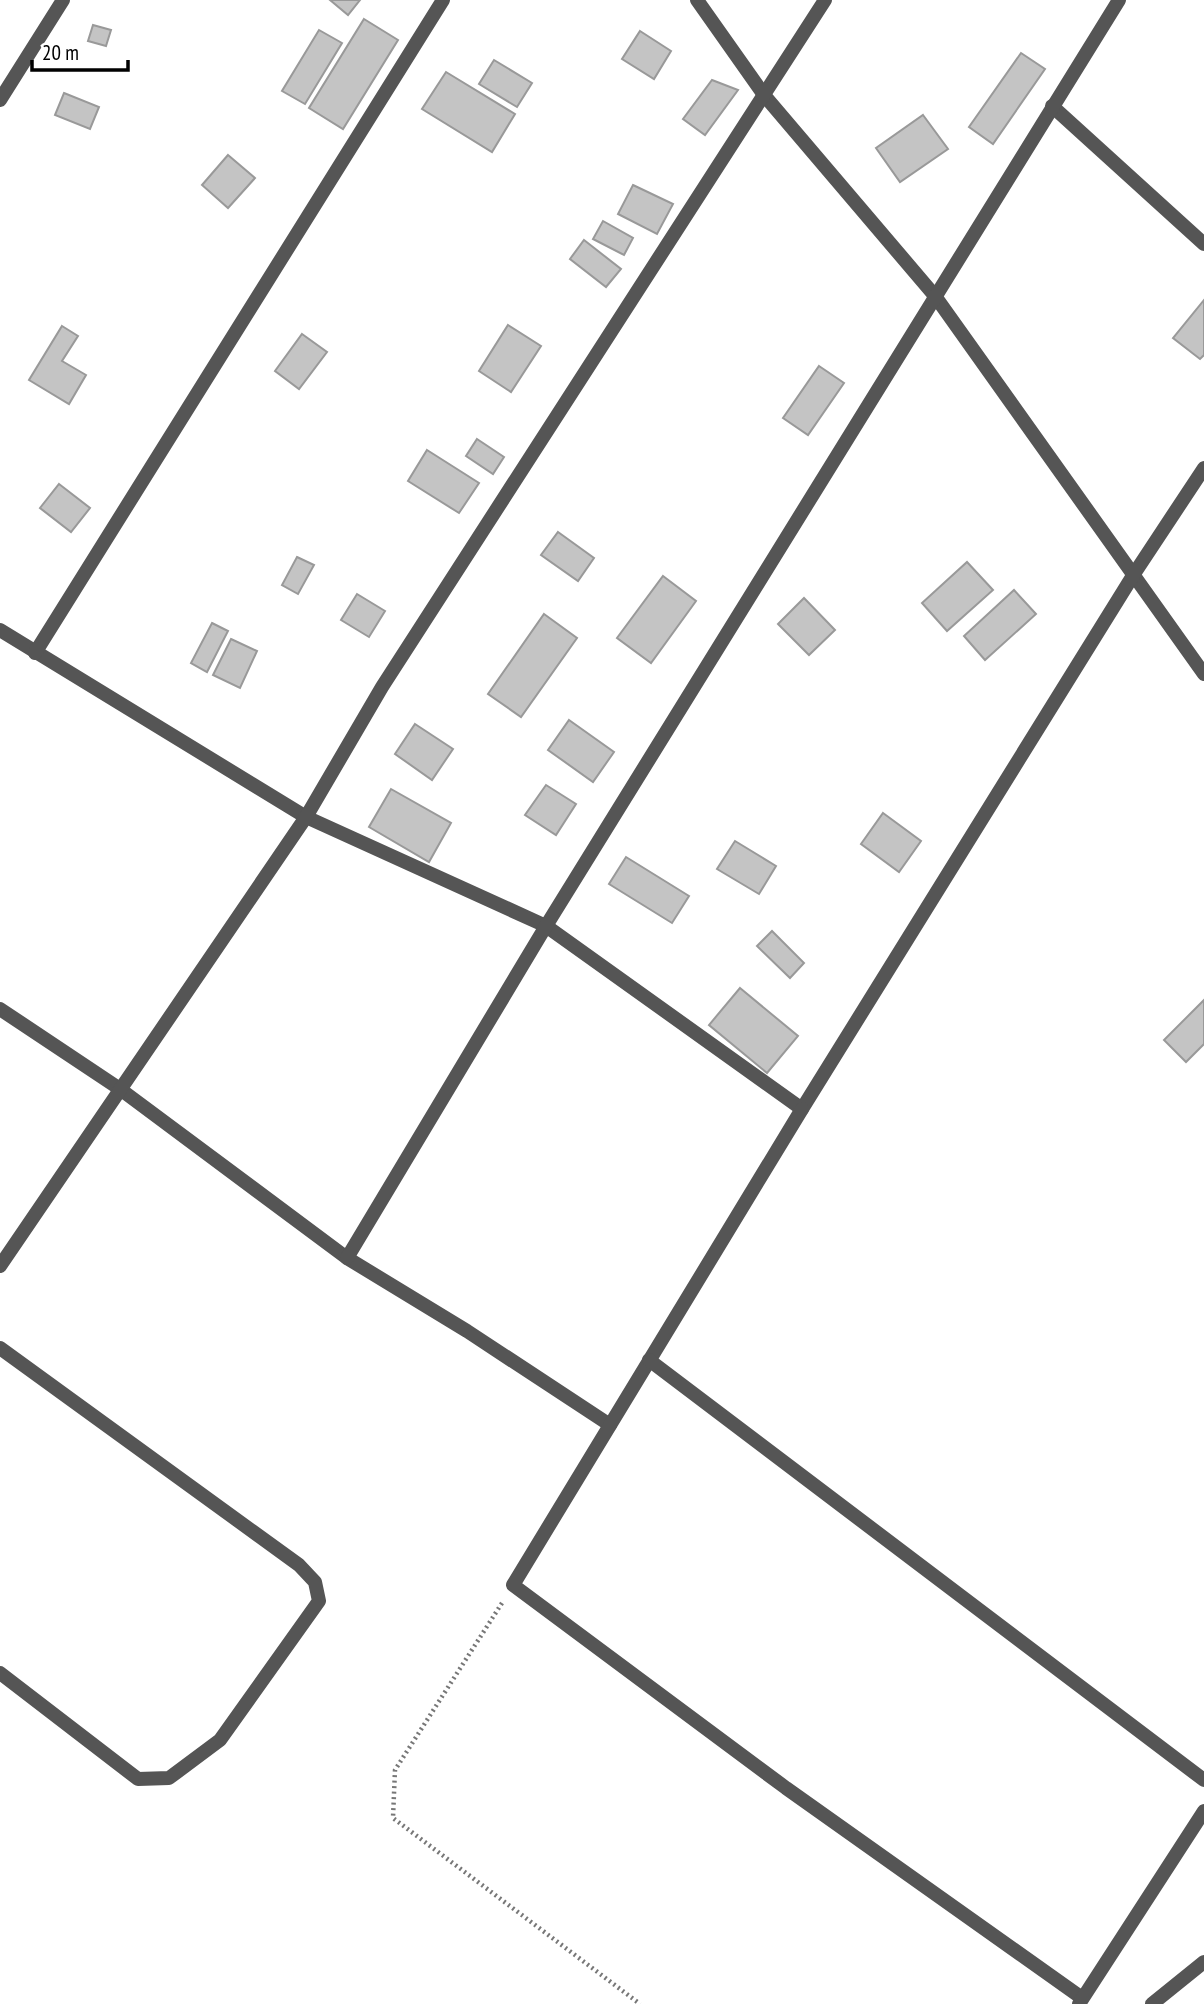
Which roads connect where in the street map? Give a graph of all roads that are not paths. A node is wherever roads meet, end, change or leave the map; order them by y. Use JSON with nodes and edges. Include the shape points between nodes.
{"nodes":[{"id":1,"x":63,"y":0,"type":"edge"},
{"id":2,"x":443,"y":0,"type":"edge"},
{"id":3,"x":696,"y":0,"type":"edge"},
{"id":4,"x":825,"y":0,"type":"edge"},
{"id":5,"x":1119,"y":0,"type":"edge"},
{"id":6,"x":764,"y":95,"type":"junction"},
{"id":7,"x":0,"y":100,"type":"edge"},
{"id":8,"x":1052,"y":106,"type":"junction"},
{"id":9,"x":1204,"y":244,"type":"edge"},
{"id":10,"x":935,"y":296,"type":"junction"},
{"id":11,"x":1204,"y":468,"type":"edge"},
{"id":12,"x":1134,"y":575,"type":"junction"},
{"id":13,"x":0,"y":630,"type":"edge"},
{"id":14,"x":35,"y":653,"type":"junction"},
{"id":15,"x":1204,"y":674,"type":"edge"},
{"id":16,"x":306,"y":817,"type":"junction"},
{"id":17,"x":546,"y":926,"type":"junction"},
{"id":18,"x":0,"y":1009,"type":"edge"},
{"id":19,"x":120,"y":1089,"type":"junction"},
{"id":20,"x":802,"y":1109,"type":"junction"},
{"id":21,"x":347,"y":1258,"type":"junction"},
{"id":22,"x":0,"y":1266,"type":"edge"},
{"id":23,"x":0,"y":1348,"type":"edge"},
{"id":24,"x":649,"y":1360,"type":"junction"},
{"id":25,"x":610,"y":1425,"type":"junction"},
{"id":26,"x":0,"y":1673,"type":"edge"},
{"id":27,"x":1204,"y":1780,"type":"edge"},
{"id":28,"x":1204,"y":1811,"type":"edge"},
{"id":29,"x":1204,"y":1962,"type":"edge"},
{"id":30,"x":1080,"y":2001,"type":"edge"},
{"id":31,"x":1152,"y":2004,"type":"edge"}],
"edges":[{"from":1,"to":7,"type":"street"},
{"from":2,"to":14,"type":"street"},
{"from":3,"to":6,"type":"street"},
{"from":4,"to":6,"type":"street"},
{"from":5,"to":8,"type":"street"},
{"from":6,"to":10,"type":"street"},
{"from":6,"to":16,"type":"street","via":[[382,687]]},
{"from":8,"to":9,"type":"street"},
{"from":8,"to":10,"type":"street"},
{"from":10,"to":12,"type":"street"},
{"from":10,"to":17,"type":"street"},
{"from":11,"to":12,"type":"street"},
{"from":12,"to":15,"type":"street"},
{"from":12,"to":20,"type":"street"},
{"from":13,"to":14,"type":"street"},
{"from":14,"to":16,"type":"street"},
{"from":16,"to":17,"type":"street"},
{"from":16,"to":19,"type":"street"},
{"from":17,"to":20,"type":"street"},
{"from":17,"to":21,"type":"street"},
{"from":18,"to":19,"type":"street"},
{"from":19,"to":21,"type":"street"},
{"from":19,"to":22,"type":"street"},
{"from":20,"to":24,"type":"street"},
{"from":21,"to":25,"type":"street"},
{"from":23,"to":26,"type":"street","via":[[299,1564],[315,1582],[319,1601],[220,1740],[169,1778],[138,1779]]},
{"from":24,"to":25,"type":"street"},
{"from":24,"to":27,"type":"street"},
{"from":25,"to":30,"type":"street","via":[[513,1585]]},
{"from":28,"to":30,"type":"street"},
{"from":29,"to":31,"type":"street"}]}
